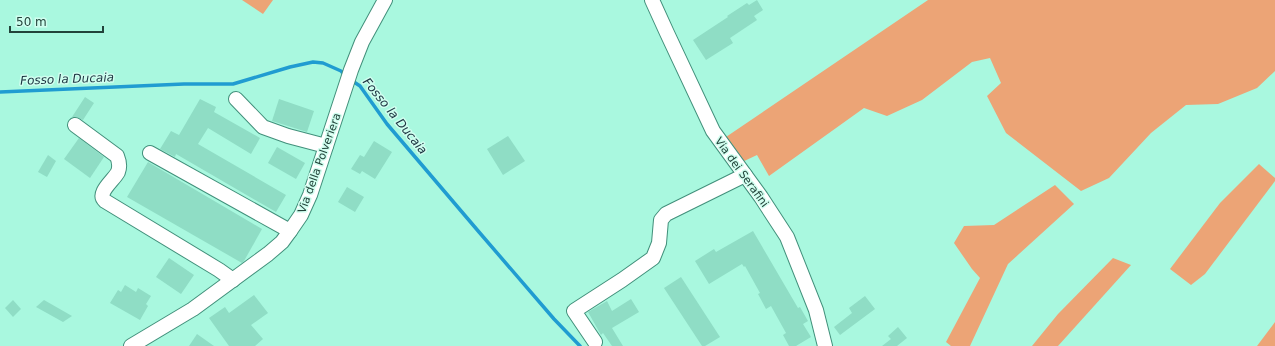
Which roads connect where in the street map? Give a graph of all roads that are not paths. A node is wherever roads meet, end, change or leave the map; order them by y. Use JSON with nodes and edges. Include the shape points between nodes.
{"nodes":[{"id":1,"x":385,"y":0,"type":"edge"},
{"id":2,"x":652,"y":0,"type":"edge"},
{"id":3,"x":236,"y":99,"type":"dead end"},
{"id":4,"x":75,"y":125,"type":"dead end"},
{"id":5,"x":326,"y":146,"type":"junction"},
{"id":6,"x":150,"y":153,"type":"dead end"},
{"id":7,"x":745,"y":175,"type":"junction"},
{"id":8,"x":290,"y":231,"type":"junction"},
{"id":9,"x":233,"y":280,"type":"junction"},
{"id":10,"x":595,"y":342,"type":"dead end"},
{"id":11,"x":131,"y":346,"type":"edge"},
{"id":12,"x":825,"y":346,"type":"edge"}],
"edges":[{"from":1,"to":5,"type":"street","name":"Via della Polveriera","via":[[362,42]]},
{"from":2,"to":7,"type":"street","name":"Via dei Serafini","via":[[713,131]]},
{"from":3,"to":5,"type":"street","via":[[263,127]]},
{"from":4,"to":9,"type":"street","via":[[117,156],[118,171],[106,187],[102,199]]},
{"from":5,"to":8,"type":"street","name":"Via della Polveriera","via":[[310,194],[301,215]]},
{"from":6,"to":8,"type":"street"},
{"from":7,"to":10,"type":"street","via":[[666,214],[661,220],[659,243],[653,258],[574,311]]},
{"from":7,"to":12,"type":"street","name":"Via dei Serafini","via":[[787,237],[816,310]]},
{"from":8,"to":9,"type":"street","name":"Via della Polveriera","via":[[282,242]]},
{"from":9,"to":11,"type":"street","name":"Via della Polveriera","via":[[193,309]]}]}
